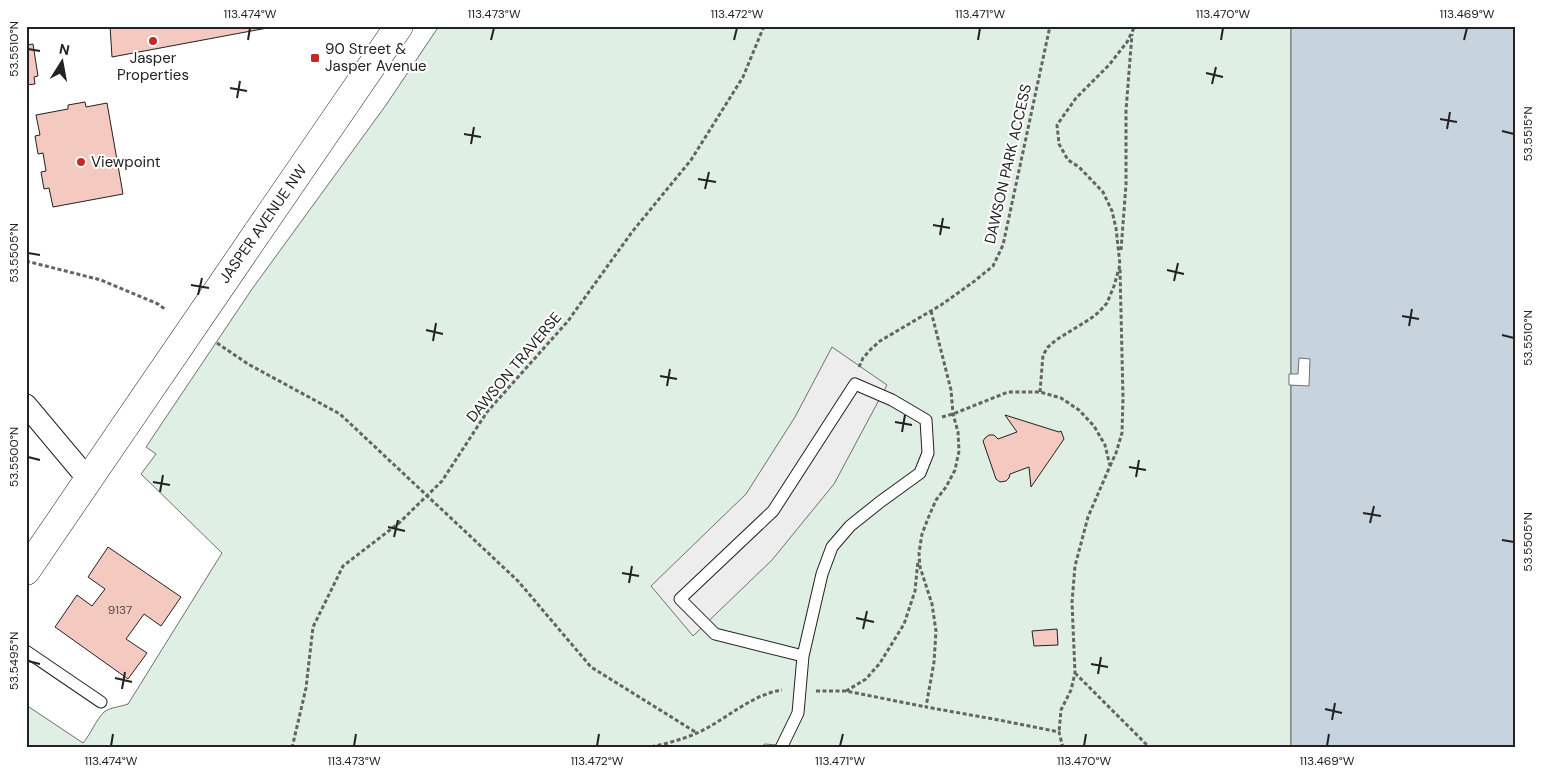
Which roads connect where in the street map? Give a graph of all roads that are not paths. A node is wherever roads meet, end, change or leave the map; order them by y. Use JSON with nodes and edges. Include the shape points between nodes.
{"nodes":[{"id":1,"x":400,"y":26,"type":"edge"},
{"id":2,"x":26,"y":405,"type":"edge"},
{"id":3,"x":88,"y":479,"type":"junction"},
{"id":4,"x":26,"y":571,"type":"edge"},
{"id":5,"x":26,"y":651,"type":"edge"},
{"id":6,"x":803,"y":656,"type":"junction"},
{"id":7,"x":101,"y":702,"type":"dead end"},
{"id":8,"x":781,"y":748,"type":"edge"}],
"edges":[{"from":1,"to":3,"type":"main road","name":"JASPER AVENUE NW","bridge":true},
{"from":2,"to":3,"type":"street"},
{"from":3,"to":4,"type":"main road","name":"JASPER AVENUE NW"},
{"from":5,"to":7,"type":"lane"},
{"from":6,"to":6,"type":"lane","via":[[822,574],[832,547],[850,526],[920,473],[928,452],[926,420],[855,384],[773,512],[680,599],[715,634]]},
{"from":6,"to":8,"type":"lane","via":[[798,713]]}]}
